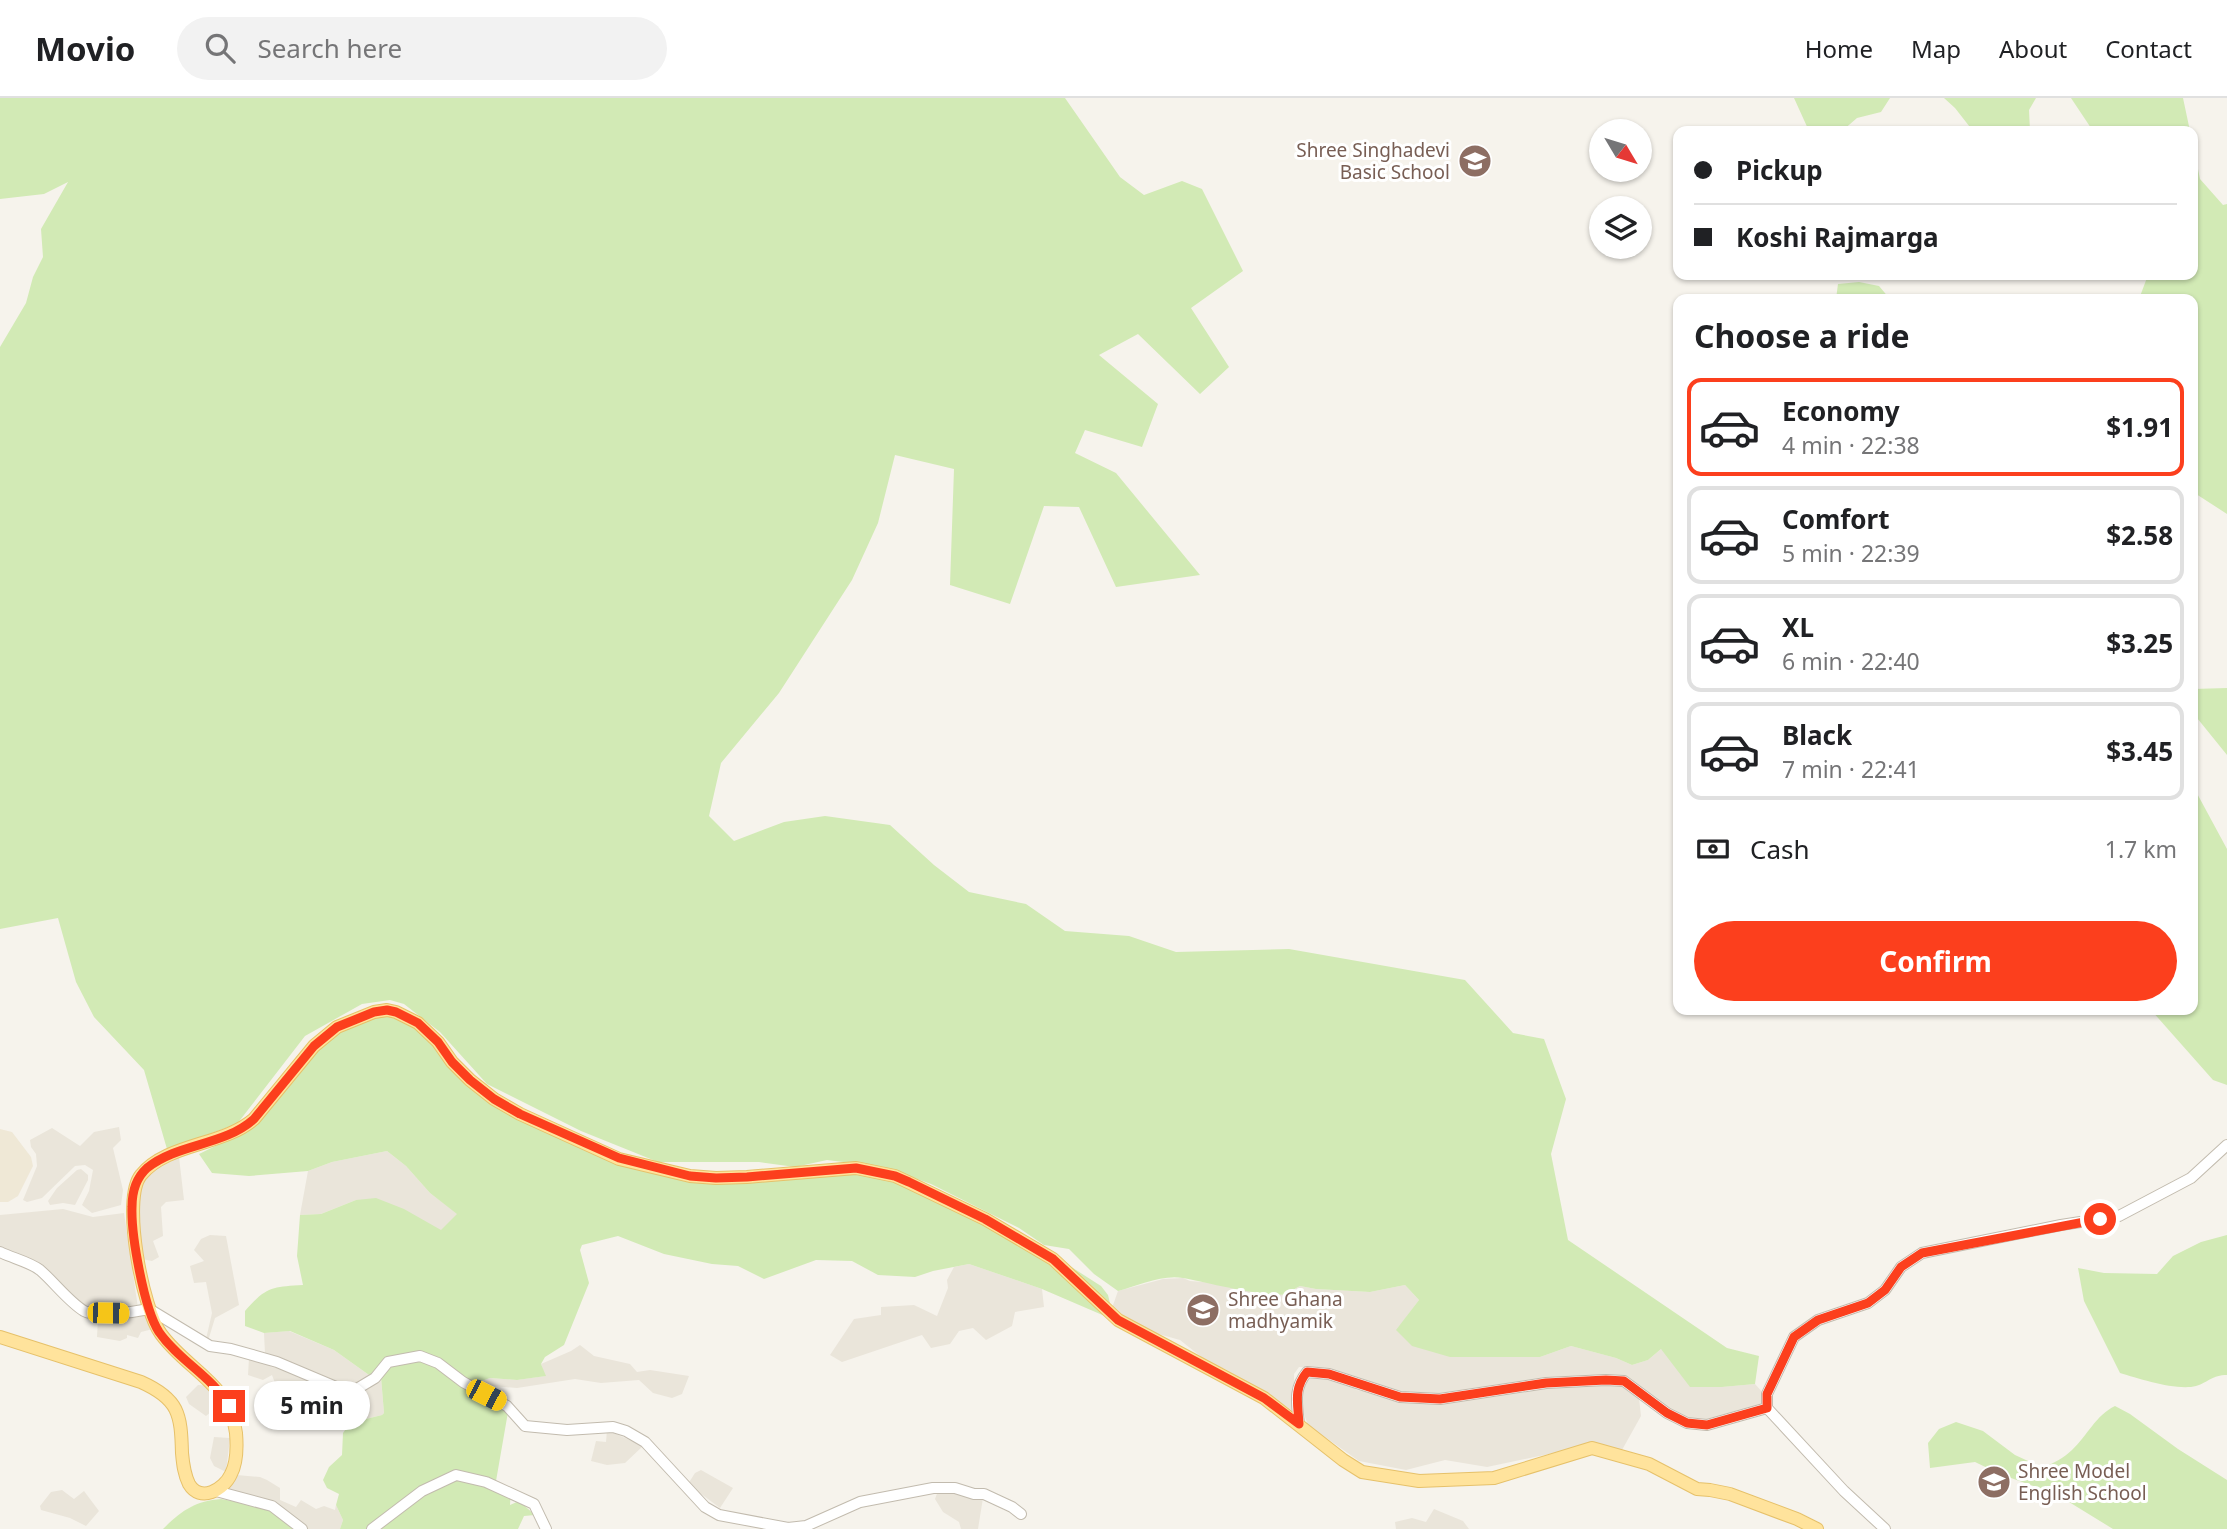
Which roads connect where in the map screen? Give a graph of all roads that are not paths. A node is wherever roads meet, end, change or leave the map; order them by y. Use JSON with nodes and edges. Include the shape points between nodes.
{"nodes":[{"id":1,"x":2227,"y":1145,"type":"edge"},
{"id":2,"x":0,"y":1252,"type":"edge"},
{"id":3,"x":149,"y":1309,"type":"junction"},
{"id":4,"x":0,"y":1337,"type":"edge"},
{"id":5,"x":1767,"y":1408,"type":"junction"},
{"id":6,"x":1299,"y":1424,"type":"junction"},
{"id":7,"x":216,"y":1491,"type":"junction"},
{"id":8,"x":1021,"y":1514,"type":"dead end"},
{"id":9,"x":302,"y":1529,"type":"edge"},
{"id":10,"x":372,"y":1529,"type":"edge"},
{"id":11,"x":546,"y":1529,"type":"edge"},
{"id":12,"x":1817,"y":1529,"type":"edge"},
{"id":13,"x":1885,"y":1529,"type":"edge"}],
"edges":[{"from":1,"to":5,"type":"street","via":[[2191,1178],[2119,1216],[1922,1253],[1901,1267],[1885,1290],[1868,1303],[1818,1320],[1794,1337],[1767,1394]]},
{"from":2,"to":3,"type":"street","via":[[37,1268],[84,1311],[97,1315]]},
{"from":3,"to":6,"type":"main road","via":[[132,1218],[139,1177],[170,1155],[244,1128],[314,1046],[337,1027],[387,1010],[418,1023],[470,1080],[494,1099],[619,1158],[690,1176],[726,1178],[856,1168],[909,1182],[1042,1252],[1118,1320],[1264,1398]]},
{"from":3,"to":7,"type":"main road","via":[[158,1331],[175,1351],[220,1390],[234,1419],[237,1446],[232,1473]]},
{"from":3,"to":8,"type":"street","via":[[210,1346],[277,1362],[341,1389],[355,1390],[375,1378],[388,1362],[420,1356],[507,1406],[525,1426],[626,1431],[645,1442],[705,1507],[719,1515],[788,1528],[806,1526],[860,1502],[955,1488],[994,1497]]},
{"from":4,"to":7,"type":"main road","via":[[155,1388],[181,1419],[183,1468],[190,1485],[201,1493]]},
{"from":5,"to":6,"type":"street","via":[[1707,1425],[1687,1423],[1667,1413],[1624,1381],[1546,1383],[1440,1399],[1400,1397],[1329,1374],[1307,1372],[1299,1382]]},
{"from":5,"to":13,"type":"street"},
{"from":6,"to":12,"type":"main road","via":[[1362,1472],[1419,1480],[1494,1478],[1592,1448],[1649,1464],[1697,1489],[1730,1494]]},
{"from":7,"to":9,"type":"street","via":[[272,1506]]},
{"from":10,"to":11,"type":"street","via":[[422,1491],[456,1475],[486,1482],[534,1504]]}]}
